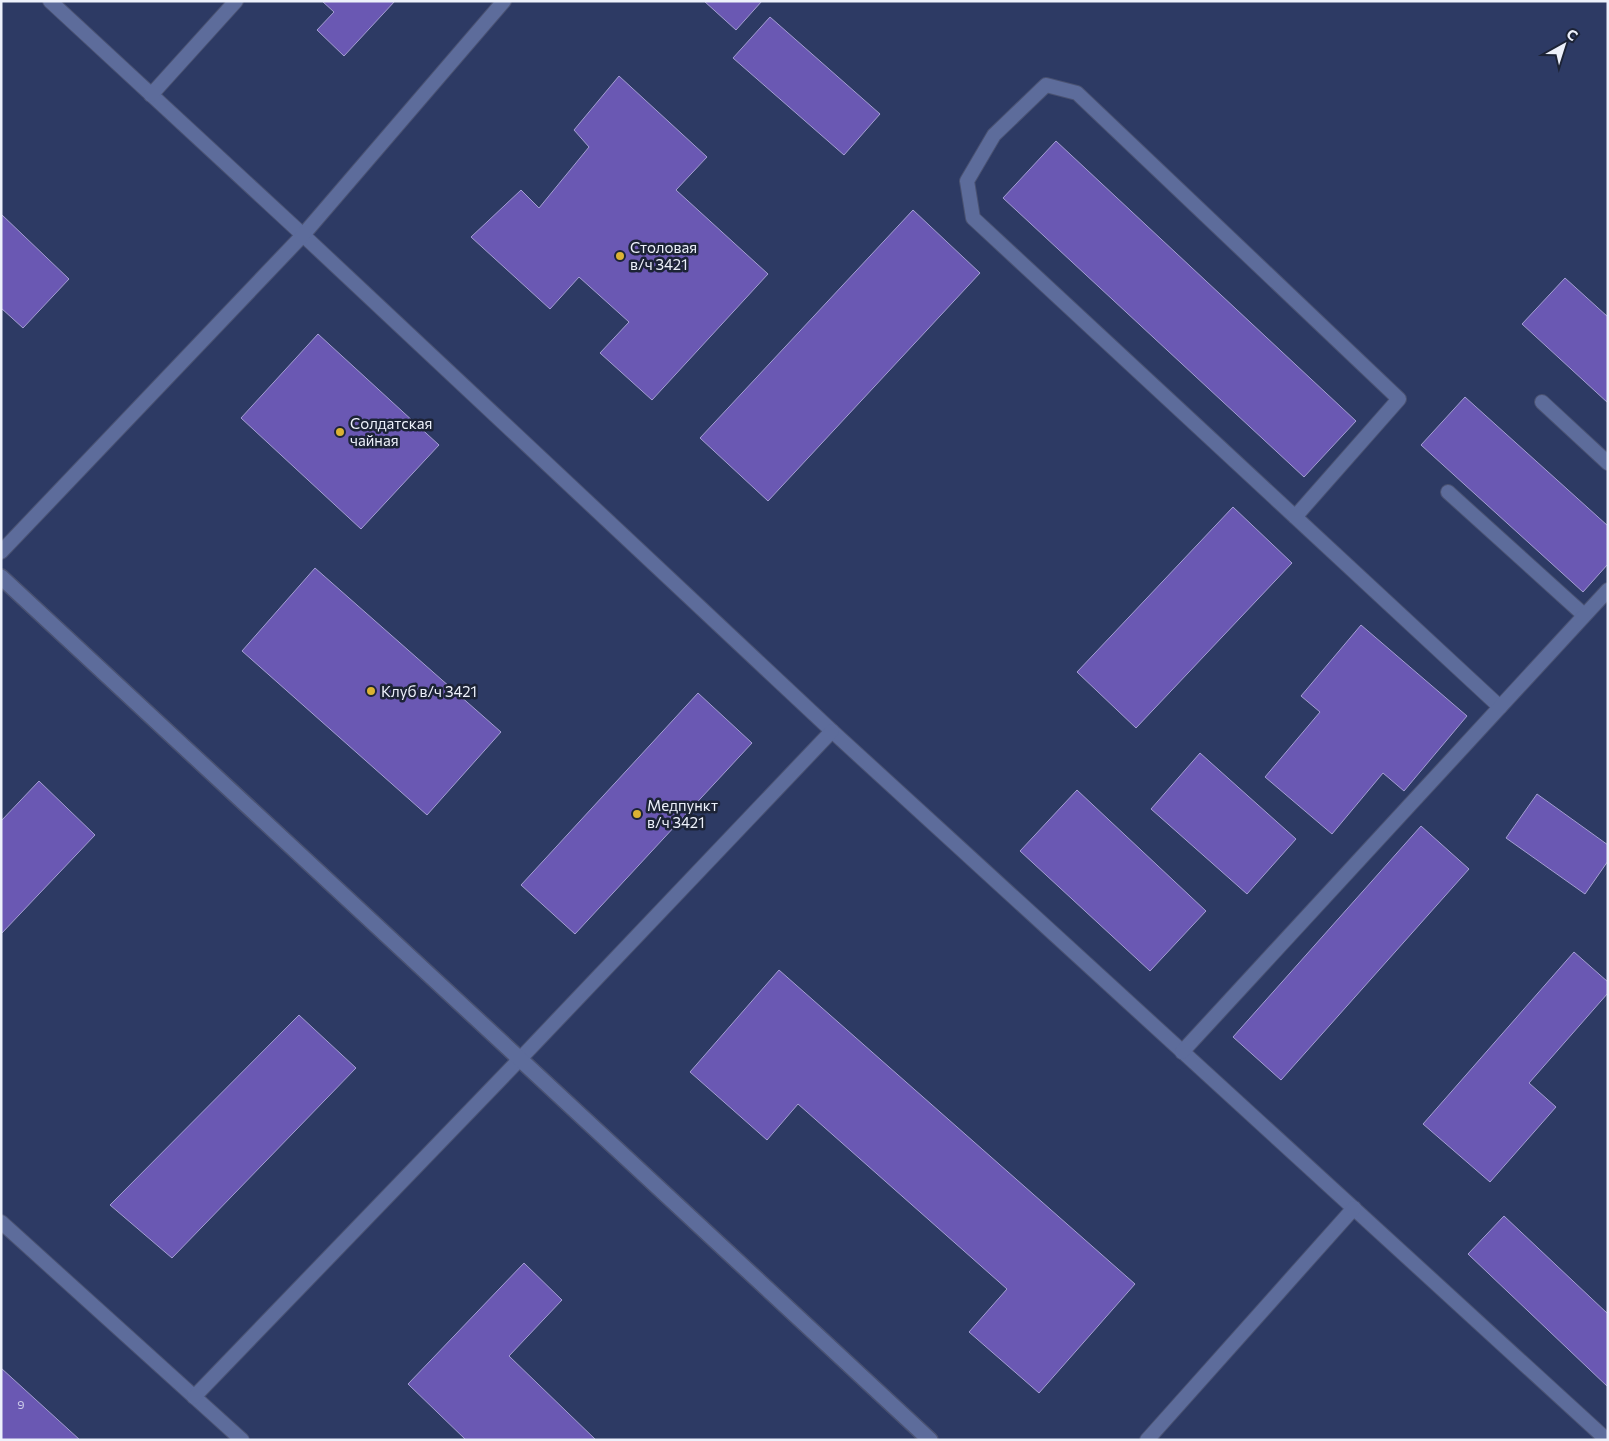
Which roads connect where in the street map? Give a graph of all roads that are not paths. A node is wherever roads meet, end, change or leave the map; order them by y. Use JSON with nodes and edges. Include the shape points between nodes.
{"nodes":[{"id":1,"x":50,"y":1,"type":"edge"},
{"id":2,"x":236,"y":1,"type":"edge"},
{"id":3,"x":504,"y":1,"type":"edge"},
{"id":4,"x":151,"y":94,"type":"junction"},
{"id":5,"x":303,"y":235,"type":"junction"},
{"id":6,"x":1542,"y":402,"type":"dead end"},
{"id":7,"x":1608,"y":463,"type":"edge"},
{"id":8,"x":1448,"y":492,"type":"dead end"},
{"id":9,"x":1295,"y":517,"type":"junction"},
{"id":10,"x":1,"y":552,"type":"edge"},
{"id":11,"x":1,"y":577,"type":"edge"},
{"id":12,"x":1608,"y":590,"type":"edge"},
{"id":13,"x":1584,"y":615,"type":"junction"},
{"id":14,"x":1500,"y":707,"type":"junction"},
{"id":15,"x":832,"y":731,"type":"junction"},
{"id":16,"x":1182,"y":1052,"type":"junction"},
{"id":17,"x":520,"y":1059,"type":"junction"},
{"id":18,"x":1354,"y":1208,"type":"junction"},
{"id":19,"x":1,"y":1222,"type":"edge"},
{"id":20,"x":194,"y":1396,"type":"junction"},
{"id":21,"x":242,"y":1440,"type":"edge"},
{"id":22,"x":930,"y":1440,"type":"edge"},
{"id":23,"x":1147,"y":1440,"type":"edge"},
{"id":24,"x":1607,"y":1440,"type":"edge"}],
"edges":[{"from":1,"to":4,"type":"lane"},
{"from":2,"to":4,"type":"lane"},
{"from":3,"to":5,"type":"lane"},
{"from":4,"to":5,"type":"lane"},
{"from":5,"to":10,"type":"lane"},
{"from":5,"to":15,"type":"lane"},
{"from":6,"to":7,"type":"lane"},
{"from":8,"to":13,"type":"lane"},
{"from":9,"to":9,"type":"lane","via":[[973,218],[967,181],[994,135],[1046,85],[1077,93],[1399,399]]},
{"from":9,"to":14,"type":"lane"},
{"from":11,"to":17,"type":"street"},
{"from":12,"to":13,"type":"lane"},
{"from":13,"to":14,"type":"lane"},
{"from":14,"to":16,"type":"lane"},
{"from":15,"to":16,"type":"lane"},
{"from":15,"to":17,"type":"lane"},
{"from":16,"to":18,"type":"lane"},
{"from":17,"to":20,"type":"lane"},
{"from":17,"to":22,"type":"street"},
{"from":18,"to":23,"type":"lane"},
{"from":18,"to":24,"type":"lane"},
{"from":19,"to":20,"type":"lane"},
{"from":20,"to":21,"type":"lane"}]}
